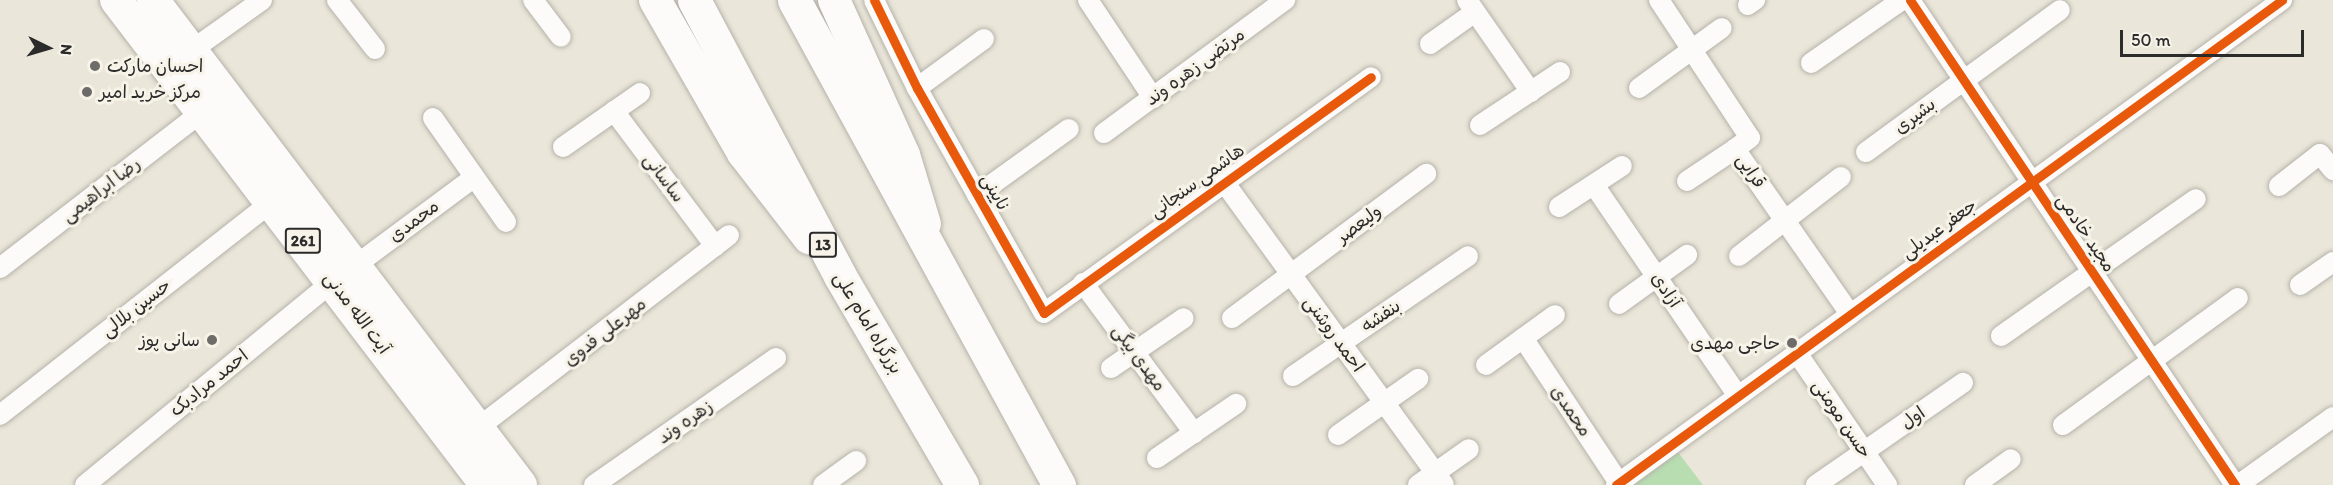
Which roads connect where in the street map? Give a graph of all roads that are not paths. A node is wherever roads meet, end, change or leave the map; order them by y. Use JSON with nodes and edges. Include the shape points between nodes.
{"nodes":[{"id":1,"x":116,"y":0,"type":"edge"},
{"id":2,"x":153,"y":0,"type":"edge"},
{"id":3,"x":262,"y":0,"type":"edge"},
{"id":4,"x":337,"y":0,"type":"edge"},
{"id":5,"x":533,"y":0,"type":"edge"},
{"id":6,"x":655,"y":0,"type":"edge"},
{"id":7,"x":694,"y":0,"type":"edge"},
{"id":8,"x":794,"y":0,"type":"edge"},
{"id":9,"x":834,"y":0,"type":"edge"},
{"id":10,"x":874,"y":0,"type":"edge"},
{"id":11,"x":1088,"y":0,"type":"edge"},
{"id":12,"x":1285,"y":0,"type":"edge"},
{"id":13,"x":1659,"y":0,"type":"edge"},
{"id":14,"x":1902,"y":0,"type":"edge"},
{"id":15,"x":1910,"y":0,"type":"edge"},
{"id":16,"x":2282,"y":0,"type":"edge"},
{"id":17,"x":1471,"y":6,"type":"edge"},
{"id":18,"x":2060,"y":10,"type":"dead end"},
{"id":19,"x":1722,"y":28,"type":"dead end"},
{"id":20,"x":561,"y":37,"type":"dead end"},
{"id":21,"x":984,"y":39,"type":"dead end"},
{"id":22,"x":1430,"y":44,"type":"dead end"},
{"id":23,"x":375,"y":49,"type":"dead end"},
{"id":24,"x":192,"y":50,"type":"junction"},
{"id":25,"x":1692,"y":50,"type":"junction"},
{"id":26,"x":1811,"y":63,"type":"dead end"},
{"id":27,"x":1560,"y":72,"type":"dead end"},
{"id":28,"x":1371,"y":77,"type":"dead end"},
{"id":29,"x":1964,"y":80,"type":"junction"},
{"id":30,"x":917,"y":88,"type":"junction"},
{"id":31,"x":1639,"y":88,"type":"dead end"},
{"id":32,"x":1531,"y":92,"type":"junction"},
{"id":33,"x":640,"y":93,"type":"dead end"},
{"id":34,"x":1153,"y":98,"type":"junction"},
{"id":35,"x":614,"y":111,"type":"junction"},
{"id":36,"x":202,"y":112,"type":"junction"},
{"id":37,"x":433,"y":118,"type":"dead end"},
{"id":38,"x":1480,"y":125,"type":"dead end"},
{"id":39,"x":1069,"y":129,"type":"dead end"},
{"id":40,"x":1104,"y":133,"type":"dead end"},
{"id":41,"x":563,"y":147,"type":"dead end"},
{"id":42,"x":1735,"y":150,"type":"junction"},
{"id":43,"x":1866,"y":152,"type":"dead end"},
{"id":44,"x":1622,"y":166,"type":"dead end"},
{"id":45,"x":2333,"y":170,"type":"edge"},
{"id":46,"x":1426,"y":174,"type":"dead end"},
{"id":47,"x":1841,"y":177,"type":"dead end"},
{"id":48,"x":473,"y":178,"type":"junction"},
{"id":49,"x":1224,"y":182,"type":"junction"},
{"id":50,"x":1687,"y":182,"type":"dead end"},
{"id":51,"x":2032,"y":182,"type":"junction"},
{"id":52,"x":1594,"y":185,"type":"junction"},
{"id":53,"x":2279,"y":186,"type":"dead end"},
{"id":54,"x":977,"y":195,"type":"junction"},
{"id":55,"x":2196,"y":199,"type":"dead end"},
{"id":56,"x":272,"y":202,"type":"junction"},
{"id":57,"x":1559,"y":207,"type":"dead end"},
{"id":58,"x":1785,"y":221,"type":"junction"},
{"id":59,"x":506,"y":222,"type":"dead end"},
{"id":60,"x":722,"y":240,"type":"joint"},
{"id":61,"x":1687,"y":255,"type":"dead end"},
{"id":62,"x":1468,"y":256,"type":"dead end"},
{"id":63,"x":1739,"y":256,"type":"dead end"},
{"id":64,"x":937,"y":262,"type":"junction"},
{"id":65,"x":2333,"y":262,"type":"edge"},
{"id":66,"x":0,"y":268,"type":"edge"},
{"id":67,"x":2092,"y":272,"type":"junction"},
{"id":68,"x":345,"y":273,"type":"junction"},
{"id":69,"x":1291,"y":275,"type":"junction"},
{"id":70,"x":840,"y":276,"type":"junction"},
{"id":71,"x":1657,"y":278,"type":"junction"},
{"id":72,"x":1083,"y":283,"type":"junction"},
{"id":73,"x":2300,"y":285,"type":"dead end"},
{"id":74,"x":2238,"y":298,"type":"dead end"},
{"id":75,"x":1619,"y":304,"type":"dead end"},
{"id":76,"x":1044,"y":313,"type":"joint"},
{"id":77,"x":1850,"y":314,"type":"junction"},
{"id":78,"x":1555,"y":315,"type":"dead end"},
{"id":79,"x":1184,"y":318,"type":"dead end"},
{"id":80,"x":1232,"y":318,"type":"dead end"},
{"id":81,"x":2001,"y":336,"type":"dead end"},
{"id":82,"x":1523,"y":339,"type":"junction"},
{"id":83,"x":1341,"y":343,"type":"junction"},
{"id":84,"x":1135,"y":353,"type":"junction"},
{"id":85,"x":1797,"y":353,"type":"junction"},
{"id":86,"x":776,"y":358,"type":"dead end"},
{"id":87,"x":2152,"y":361,"type":"junction"},
{"id":88,"x":1486,"y":365,"type":"dead end"},
{"id":89,"x":1111,"y":368,"type":"dead end"},
{"id":90,"x":1293,"y":376,"type":"dead end"},
{"id":91,"x":1418,"y":379,"type":"dead end"},
{"id":92,"x":1963,"y":383,"type":"dead end"},
{"id":93,"x":1738,"y":396,"type":"junction"},
{"id":94,"x":1384,"y":403,"type":"junction"},
{"id":95,"x":1236,"y":404,"type":"dead end"},
{"id":96,"x":0,"y":415,"type":"edge"},
{"id":97,"x":2333,"y":417,"type":"edge"},
{"id":98,"x":2063,"y":425,"type":"dead end"},
{"id":99,"x":479,"y":427,"type":"junction"},
{"id":100,"x":1194,"y":433,"type":"junction"},
{"id":101,"x":1338,"y":435,"type":"dead end"},
{"id":102,"x":1469,"y":448,"type":"dead end"},
{"id":103,"x":1864,"y":452,"type":"junction"},
{"id":104,"x":1157,"y":458,"type":"dead end"},
{"id":105,"x":2011,"y":459,"type":"dead end"},
{"id":106,"x":856,"y":461,"type":"dead end"},
{"id":107,"x":1439,"y":479,"type":"edge"},
{"id":108,"x":1617,"y":484,"type":"edge"},
{"id":109,"x":85,"y":485,"type":"edge"},
{"id":110,"x":486,"y":485,"type":"edge"},
{"id":111,"x":521,"y":485,"type":"edge"},
{"id":112,"x":594,"y":485,"type":"edge"},
{"id":113,"x":823,"y":485,"type":"edge"},
{"id":114,"x":962,"y":485,"type":"edge"},
{"id":115,"x":1059,"y":485,"type":"edge"},
{"id":116,"x":1418,"y":485,"type":"edge"},
{"id":117,"x":1816,"y":485,"type":"edge"},
{"id":118,"x":1887,"y":485,"type":"edge"},
{"id":119,"x":1975,"y":485,"type":"edge"},
{"id":120,"x":2236,"y":485,"type":"edge"}],
"edges":[{"from":1,"to":36,"type":"main road","name":"آیت الله مدنی","number":"261"},
{"from":2,"to":24,"type":"main road","name":"آیت الله مدنی","number":"261"},
{"from":3,"to":24,"type":"street"},
{"from":4,"to":23,"type":"street"},
{"from":5,"to":20,"type":"street"},
{"from":6,"to":70,"type":"main road","via":[[743,153]]},
{"from":7,"to":70,"type":"highway","name":"بزرگراه امام علی","number":"13"},
{"from":8,"to":64,"type":"highway"},
{"from":9,"to":64,"type":"main road","via":[[904,155]]},
{"from":10,"to":30,"type":"street","name":"نایینی"},
{"from":11,"to":34,"type":"street"},
{"from":12,"to":34,"type":"street","name":"مرتضی زهره وند"},
{"from":13,"to":25,"type":"street","name":"قرایی"},
{"from":14,"to":26,"type":"street"},
{"from":15,"to":29,"type":"street","name":"مجید خادمی"},
{"from":16,"to":51,"type":"street","name":"جعفر عبدیلی"},
{"from":17,"to":22,"type":"street"},
{"from":17,"to":32,"type":"street"},
{"from":18,"to":29,"type":"street","name":"بشیری"},
{"from":19,"to":25,"type":"street"},
{"from":21,"to":30,"type":"street"},
{"from":24,"to":68,"type":"main road","name":"آیت الله مدنی","number":"261"},
{"from":25,"to":31,"type":"street"},
{"from":25,"to":42,"type":"street","name":"قرایی","via":[[1750,138]]},
{"from":27,"to":32,"type":"street"},
{"from":28,"to":49,"type":"street","name":"هاشمی سنجانی"},
{"from":29,"to":43,"type":"street","name":"بشیری"},
{"from":29,"to":51,"type":"street","name":"مجید خادمی"},
{"from":30,"to":54,"type":"street","name":"نایینی"},
{"from":32,"to":38,"type":"street"},
{"from":33,"to":35,"type":"street"},
{"from":34,"to":40,"type":"street","name":"مرتضی زهره وند"},
{"from":35,"to":41,"type":"street"},
{"from":35,"to":60,"type":"street","name":"ساسانی"},
{"from":36,"to":56,"type":"main road","name":"آیت الله مدنی","number":"261"},
{"from":36,"to":66,"type":"street","name":"رضا ابراهیمی"},
{"from":37,"to":48,"type":"street"},
{"from":39,"to":54,"type":"street"},
{"from":42,"to":50,"type":"street"},
{"from":42,"to":58,"type":"street","name":"قرایی"},
{"from":44,"to":52,"type":"street"},
{"from":45,"to":53,"type":"street","via":[[2320,154]]},
{"from":46,"to":69,"type":"street","name":"ولیعصر"},
{"from":47,"to":58,"type":"street"},
{"from":48,"to":59,"type":"street"},
{"from":48,"to":68,"type":"street","name":"محمدی"},
{"from":49,"to":69,"type":"street","name":"احمد روشنی"},
{"from":49,"to":72,"type":"street","name":"هاشمی سنجانی"},
{"from":51,"to":67,"type":"street","name":"مجید خادمی"},
{"from":51,"to":77,"type":"street","name":"جعفر عبدیلی"},
{"from":52,"to":57,"type":"street"},
{"from":52,"to":71,"type":"street","name":"آزادی"},
{"from":54,"to":76,"type":"street","name":"نایینی"},
{"from":55,"to":67,"type":"street"},
{"from":56,"to":68,"type":"main road","name":"آیت الله مدنی","number":"261"},
{"from":56,"to":96,"type":"street","name":"حسین بلالی"},
{"from":58,"to":63,"type":"street"},
{"from":58,"to":77,"type":"street","name":"قرایی"},
{"from":60,"to":99,"type":"street","name":"مهرعلی فدوی"},
{"from":61,"to":71,"type":"street"},
{"from":62,"to":83,"type":"street","name":"بنفشه"},
{"from":64,"to":115,"type":"highway"},
{"from":65,"to":73,"type":"street"},
{"from":67,"to":81,"type":"street"},
{"from":67,"to":87,"type":"street","name":"مجید خادمی"},
{"from":68,"to":99,"type":"main road","name":"آیت الله مدنی","number":"261"},
{"from":68,"to":109,"type":"street","name":"احمد مرادبک"},
{"from":68,"to":110,"type":"main road","name":"آیت الله مدنی","number":"261"},
{"from":69,"to":80,"type":"street","name":"ولیعصر"},
{"from":69,"to":83,"type":"street","name":"احمد روشنی"},
{"from":70,"to":114,"type":"highway","name":"بزرگراه امام علی","number":"13"},
{"from":71,"to":75,"type":"street"},
{"from":71,"to":93,"type":"street","name":"آزادی"},
{"from":72,"to":76,"type":"street","name":"هاشمی سنجانی"},
{"from":72,"to":84,"type":"street","name":"مهدی بیگی"},
{"from":74,"to":87,"type":"street"},
{"from":77,"to":85,"type":"street","name":"جعفر عبدیلی"},
{"from":78,"to":82,"type":"street"},
{"from":79,"to":84,"type":"street"},
{"from":82,"to":88,"type":"street"},
{"from":82,"to":108,"type":"street","name":"محمدی"},
{"from":83,"to":90,"type":"street","name":"بنفشه"},
{"from":83,"to":94,"type":"street","name":"احمد روشنی"},
{"from":84,"to":89,"type":"street"},
{"from":84,"to":100,"type":"street","name":"مهدی بیگی"},
{"from":85,"to":93,"type":"street","name":"جعفر عبدیلی"},
{"from":85,"to":103,"type":"street","name":"حسن مومنی"},
{"from":86,"to":112,"type":"street","name":"زهره وند"},
{"from":87,"to":98,"type":"street"},
{"from":87,"to":120,"type":"street","name":"مجید خادمی"},
{"from":91,"to":94,"type":"street"},
{"from":92,"to":103,"type":"street","name":"اول"},
{"from":93,"to":108,"type":"street","name":"جعفر عبدیلی"},
{"from":94,"to":101,"type":"street"},
{"from":94,"to":107,"type":"street","name":"احمد روشنی"},
{"from":95,"to":100,"type":"street"},
{"from":97,"to":120,"type":"street"},
{"from":99,"to":111,"type":"main road","name":"آیت الله مدنی","number":"261"},
{"from":100,"to":104,"type":"street"},
{"from":102,"to":107,"type":"street"},
{"from":103,"to":117,"type":"street","name":"اول"},
{"from":103,"to":118,"type":"street","name":"حسن مومنی"},
{"from":105,"to":119,"type":"street"},
{"from":106,"to":113,"type":"street"},
{"from":107,"to":116,"type":"street"}]}
